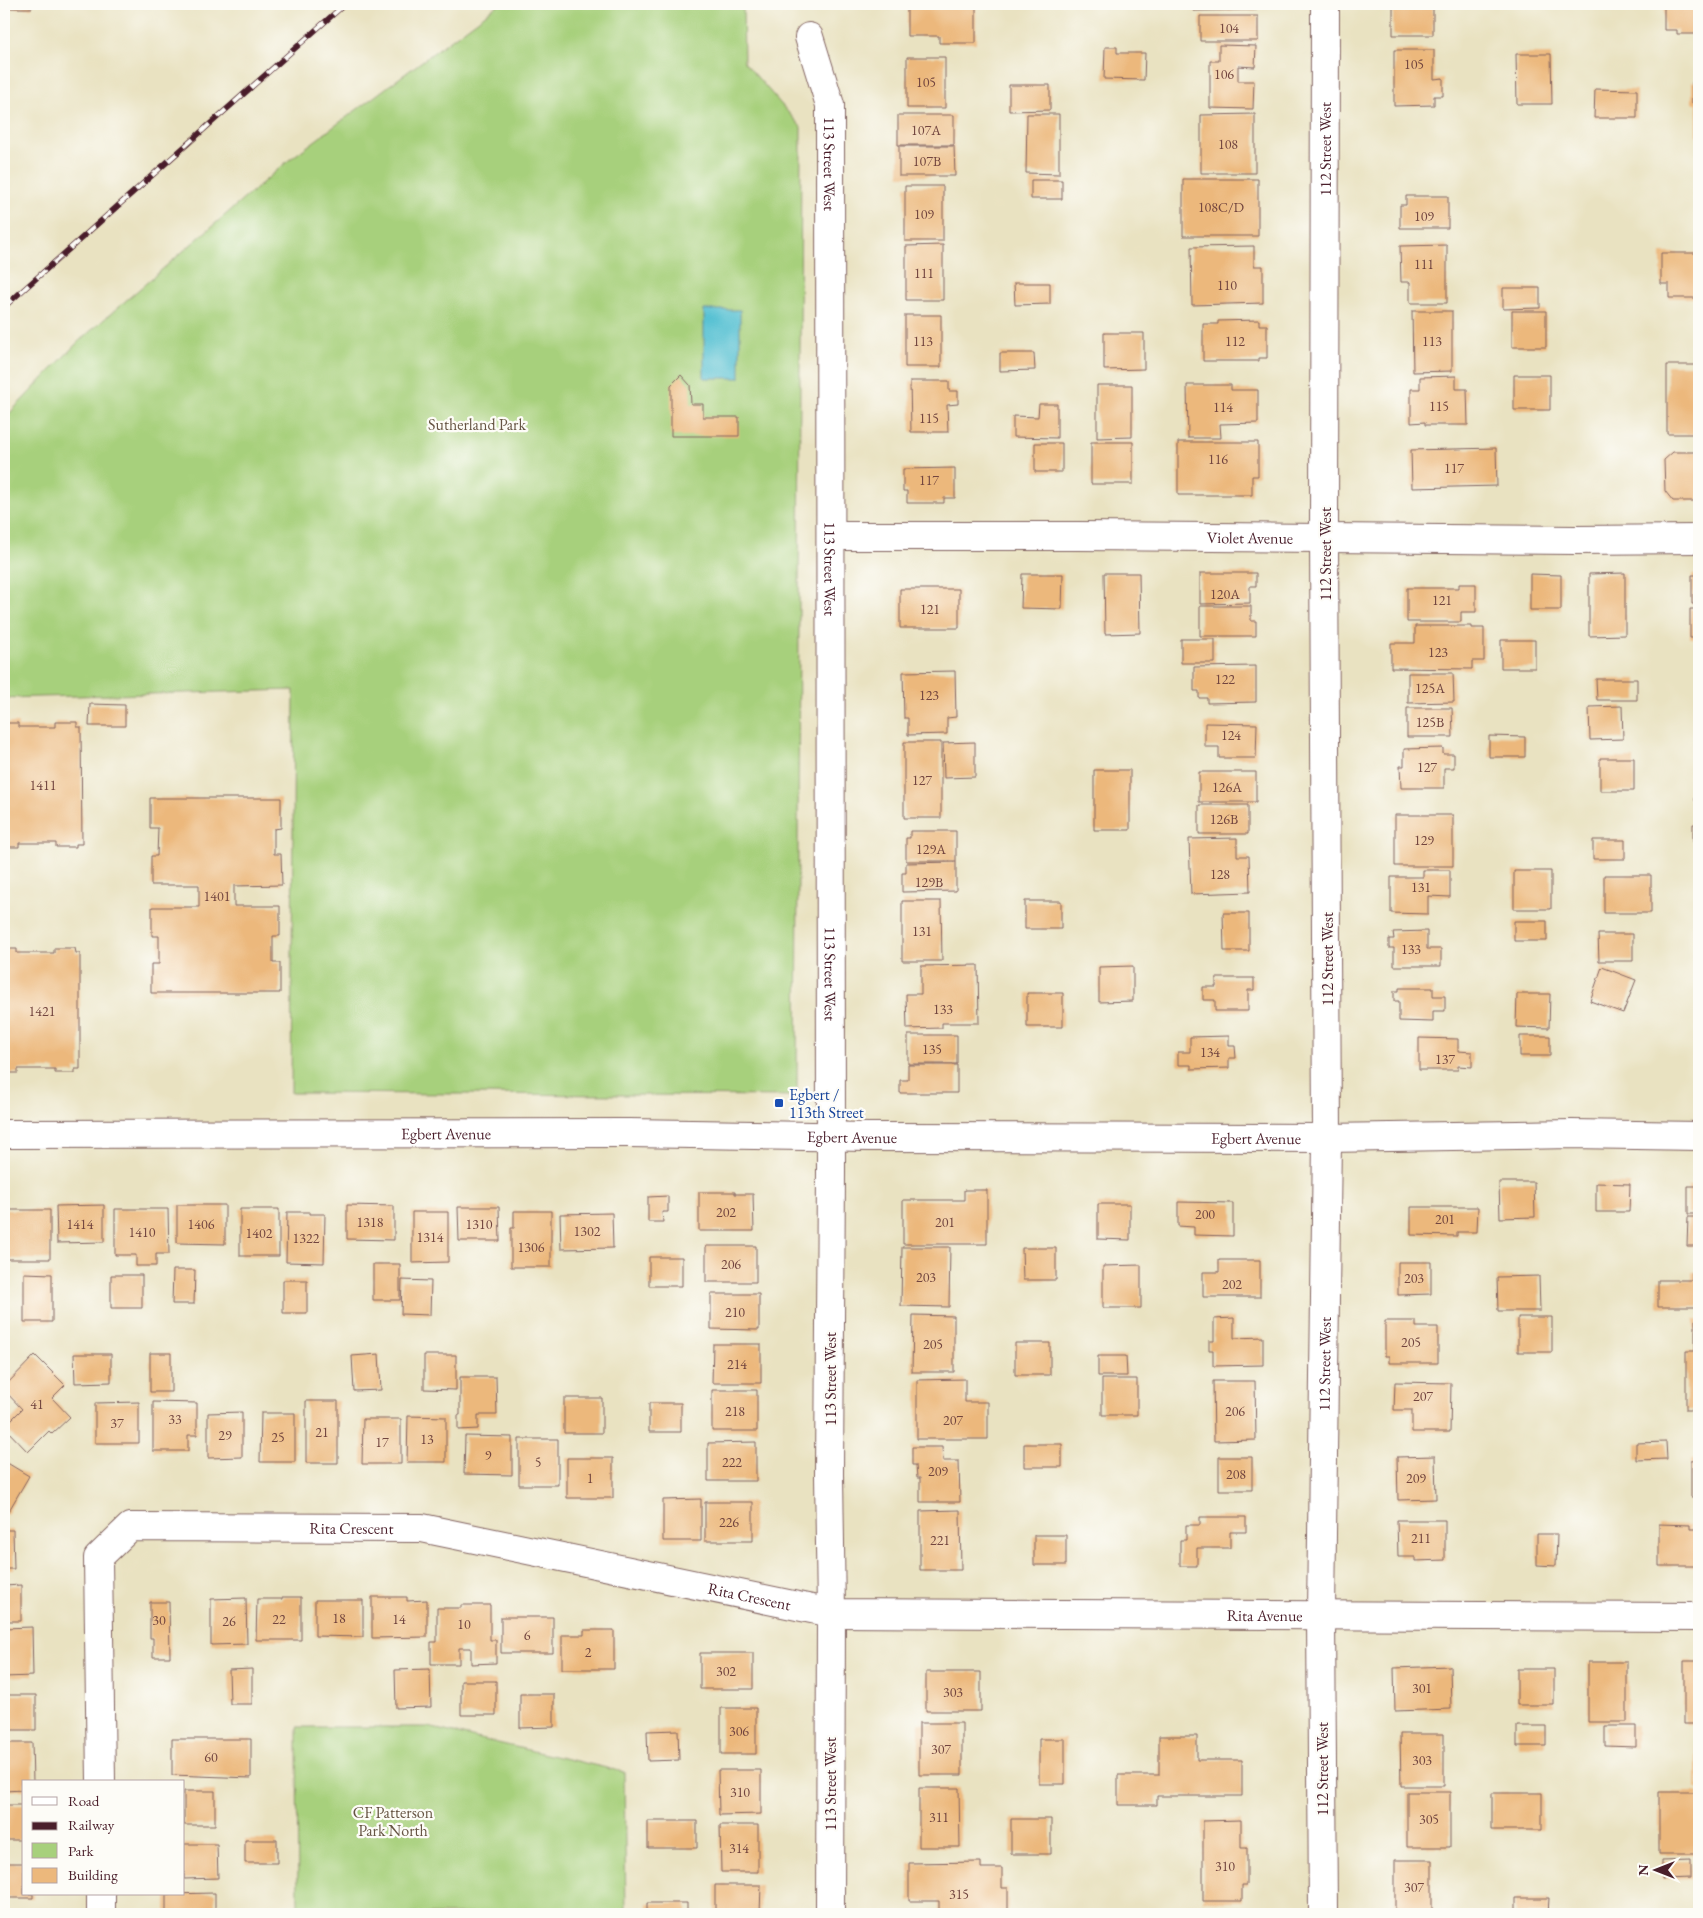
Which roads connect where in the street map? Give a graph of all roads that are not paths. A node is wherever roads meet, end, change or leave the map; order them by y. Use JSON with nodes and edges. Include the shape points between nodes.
{"nodes":[{"id":1,"x":1325,"y":4,"type":"edge"},
{"id":2,"x":809,"y":37,"type":"dead end"},
{"id":3,"x":831,"y":536,"type":"junction"},
{"id":4,"x":1324,"y":538,"type":"junction"},
{"id":5,"x":1699,"y":539,"type":"edge"},
{"id":6,"x":4,"y":1134,"type":"edge"},
{"id":7,"x":1699,"y":1136,"type":"edge"},
{"id":8,"x":832,"y":1137,"type":"junction"},
{"id":9,"x":1327,"y":1138,"type":"junction"},
{"id":10,"x":831,"y":1613,"type":"junction"},
{"id":11,"x":1321,"y":1614,"type":"junction"},
{"id":12,"x":1699,"y":1617,"type":"edge"},
{"id":13,"x":101,"y":1780,"type":"edge"},
{"id":14,"x":101,"y":1896,"type":"edge"},
{"id":15,"x":101,"y":1914,"type":"edge"},
{"id":16,"x":830,"y":1914,"type":"edge"},
{"id":17,"x":1323,"y":1914,"type":"edge"}],
"edges":[{"from":1,"to":4,"type":"street","name":"112 Street West"},
{"from":2,"to":3,"type":"street","name":"113 Street West","via":[[830,105]]},
{"from":3,"to":4,"type":"street","name":"Violet Avenue"},
{"from":3,"to":8,"type":"street","name":"113 Street West"},
{"from":4,"to":5,"type":"street","name":"Violet Avenue"},
{"from":4,"to":9,"type":"street","name":"112 Street West"},
{"from":6,"to":8,"type":"street","name":"Egbert Avenue","via":[[629,1133]]},
{"from":7,"to":9,"type":"street","name":"Egbert Avenue","via":[[1572,1134]]},
{"from":8,"to":9,"type":"street","name":"Egbert Avenue"},
{"from":8,"to":10,"type":"street","name":"113 Street West"},
{"from":9,"to":11,"type":"street","name":"112 Street West"},
{"from":10,"to":11,"type":"street","name":"Rita Avenue"},
{"from":10,"to":13,"type":"street","name":"Rita Crescent","via":[[422,1528],[130,1527],[98,1558]]},
{"from":10,"to":16,"type":"street","name":"113 Street West"},
{"from":11,"to":12,"type":"street","name":"Rita Avenue"},
{"from":11,"to":17,"type":"street","name":"112 Street West"},
{"from":14,"to":15,"type":"street"}]}
